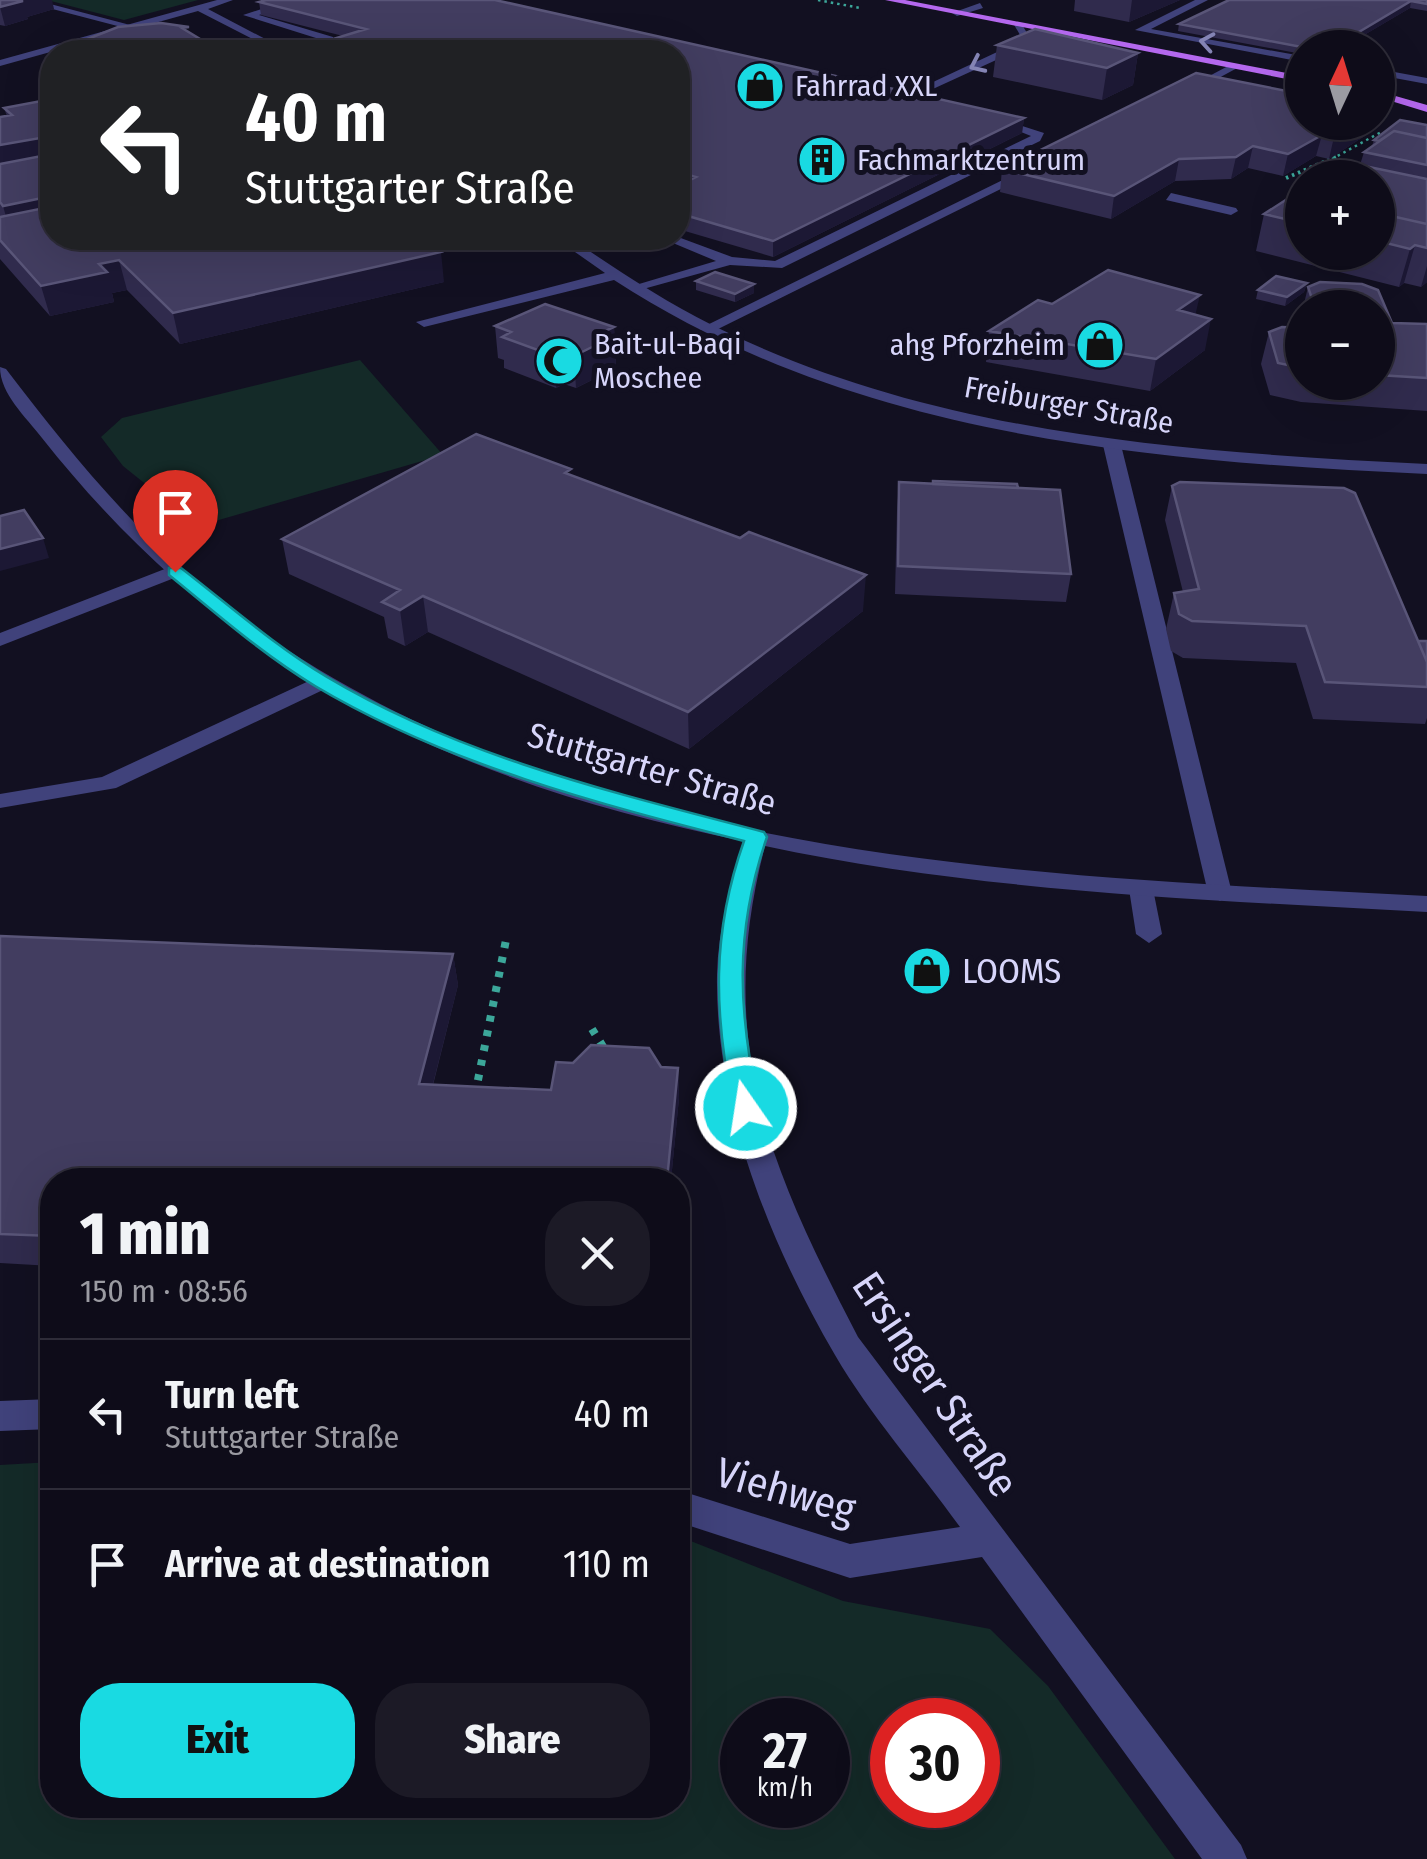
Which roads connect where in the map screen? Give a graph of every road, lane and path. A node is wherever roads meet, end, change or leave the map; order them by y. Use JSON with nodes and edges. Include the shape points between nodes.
{"nodes":[{"id":1,"x":23,"y":0,"type":"edge"},
{"id":2,"x":228,"y":0,"type":"edge"},
{"id":3,"x":299,"y":0,"type":"edge"},
{"id":4,"x":890,"y":0,"type":"edge"},
{"id":5,"x":1203,"y":0,"type":"edge"},
{"id":6,"x":980,"y":6,"type":"dead end"},
{"id":7,"x":197,"y":8,"type":"junction"},
{"id":8,"x":957,"y":13,"type":"junction"},
{"id":9,"x":1017,"y":25,"type":"junction"},
{"id":10,"x":129,"y":26,"type":"junction"},
{"id":11,"x":79,"y":40,"type":"edge"},
{"id":12,"x":262,"y":40,"type":"edge"},
{"id":13,"x":326,"y":40,"type":"edge"},
{"id":14,"x":40,"y":51,"type":"edge"},
{"id":15,"x":1285,"y":56,"type":"edge"},
{"id":16,"x":0,"y":62,"type":"edge"},
{"id":17,"x":1234,"y":67,"type":"junction"},
{"id":18,"x":1395,"y":75,"type":"edge"},
{"id":19,"x":1285,"y":77,"type":"edge"},
{"id":20,"x":1427,"y":81,"type":"edge"},
{"id":21,"x":1395,"y":96,"type":"edge"},
{"id":22,"x":1395,"y":99,"type":"edge"},
{"id":23,"x":1427,"y":100,"type":"edge"},
{"id":24,"x":924,"y":101,"type":"edge"},
{"id":25,"x":1164,"y":102,"type":"edge"},
{"id":26,"x":1427,"y":109,"type":"edge"},
{"id":27,"x":975,"y":113,"type":"edge"},
{"id":28,"x":1366,"y":140,"type":"edge"},
{"id":29,"x":1331,"y":160,"type":"edge"},
{"id":30,"x":1040,"y":166,"type":"edge"},
{"id":31,"x":1172,"y":197,"type":"edge"},
{"id":32,"x":1231,"y":210,"type":"dead end"},
{"id":33,"x":690,"y":246,"type":"edge"},
{"id":34,"x":580,"y":250,"type":"edge"},
{"id":35,"x":730,"y":261,"type":"junction"},
{"id":36,"x":616,"y":275,"type":"junction"},
{"id":37,"x":636,"y":286,"type":"junction"},
{"id":38,"x":424,"y":322,"type":"dead end"},
{"id":39,"x":707,"y":328,"type":"junction"},
{"id":40,"x":0,"y":372,"type":"edge"},
{"id":41,"x":1112,"y":445,"type":"junction"},
{"id":42,"x":1427,"y":469,"type":"edge"},
{"id":43,"x":175,"y":572,"type":"junction"},
{"id":44,"x":0,"y":640,"type":"edge"},
{"id":45,"x":322,"y":682,"type":"junction"},
{"id":46,"x":0,"y":800,"type":"edge"},
{"id":47,"x":756,"y":837,"type":"junction"},
{"id":48,"x":1141,"y":889,"type":"junction"},
{"id":49,"x":1220,"y":893,"type":"junction"},
{"id":50,"x":1427,"y":904,"type":"edge"},
{"id":51,"x":1149,"y":934,"type":"dead end"},
{"id":52,"x":508,"y":935,"type":"dead end"},
{"id":53,"x":592,"y":1029,"type":"dead end"},
{"id":54,"x":612,"y":1062,"type":"edge"},
{"id":55,"x":474,"y":1099,"type":"edge"},
{"id":56,"x":40,"y":1414,"type":"edge"},
{"id":57,"x":0,"y":1416,"type":"edge"},
{"id":58,"x":690,"y":1510,"type":"edge"},
{"id":59,"x":988,"y":1539,"type":"junction"},
{"id":60,"x":1227,"y":1859,"type":"edge"}],
"edges":[{"from":1,"to":10,"type":"street"},
{"from":2,"to":7,"type":"street"},
{"from":3,"to":13,"type":"street","via":[[248,15]]},
{"from":4,"to":8,"type":"main road"},
{"from":15,"to":5,"type":"street","one_way":true,"via":[[1140,30]]},
{"from":6,"to":8,"type":"street"},
{"from":7,"to":10,"type":"street"},
{"from":7,"to":12,"type":"street"},
{"from":8,"to":9,"type":"main road"},
{"from":9,"to":17,"type":"main road"},
{"from":9,"to":24,"type":"street","one_way":true,"via":[[1029,41],[900,95]]},
{"from":10,"to":11,"type":"street"},
{"from":14,"to":16,"type":"street"},
{"from":17,"to":19,"type":"main road"},
{"from":17,"to":25,"type":"street"},
{"from":18,"to":20,"type":"street"},
{"from":21,"to":23,"type":"main road"},
{"from":22,"to":26,"type":"main road"},
{"from":27,"to":35,"type":"street","via":[[1038,133],[777,266]]},
{"from":28,"to":29,"type":"path"},
{"from":30,"to":39,"type":"street"},
{"from":31,"to":32,"type":"street"},
{"from":33,"to":35,"type":"street"},
{"from":34,"to":36,"type":"street","name":"Freiburger Straße"},
{"from":35,"to":37,"type":"street"},
{"from":36,"to":37,"type":"street","name":"Freiburger Straße"},
{"from":36,"to":38,"type":"street"},
{"from":37,"to":39,"type":"street","name":"Freiburger Straße"},
{"from":39,"to":41,"type":"street","name":"Freiburger Straße","via":[[793,366],[898,399]]},
{"from":40,"to":43,"type":"street","name":"Stuttgarter Straße","via":[[84,480]]},
{"from":41,"to":42,"type":"street","name":"Freiburger Straße"},
{"from":41,"to":49,"type":"street"},
{"from":43,"to":44,"type":"street"},
{"from":43,"to":45,"type":"street","name":"Stuttgarter Straße","via":[[252,636]]},
{"from":45,"to":46,"type":"street","via":[[108,783]]},
{"from":45,"to":47,"type":"street","name":"Stuttgarter Straße","via":[[530,775]]},
{"from":47,"to":48,"type":"street","name":"Stuttgarter Straße","via":[[908,864]]},
{"from":47,"to":59,"type":"street","name":"Ersinger Straße","via":[[739,884],[728,986],[738,1081],[760,1163],[847,1347]]},
{"from":48,"to":49,"type":"street","name":"Stuttgarter Straße"},
{"from":48,"to":51,"type":"street"},
{"from":49,"to":50,"type":"street","name":"Stuttgarter Straße"},
{"from":52,"to":55,"type":"path"},
{"from":53,"to":54,"type":"path"},
{"from":56,"to":57,"type":"street"},
{"from":58,"to":59,"type":"street","name":"Viehweg","via":[[850,1561]]},
{"from":59,"to":60,"type":"street","name":"Ersinger Straße"}]}
